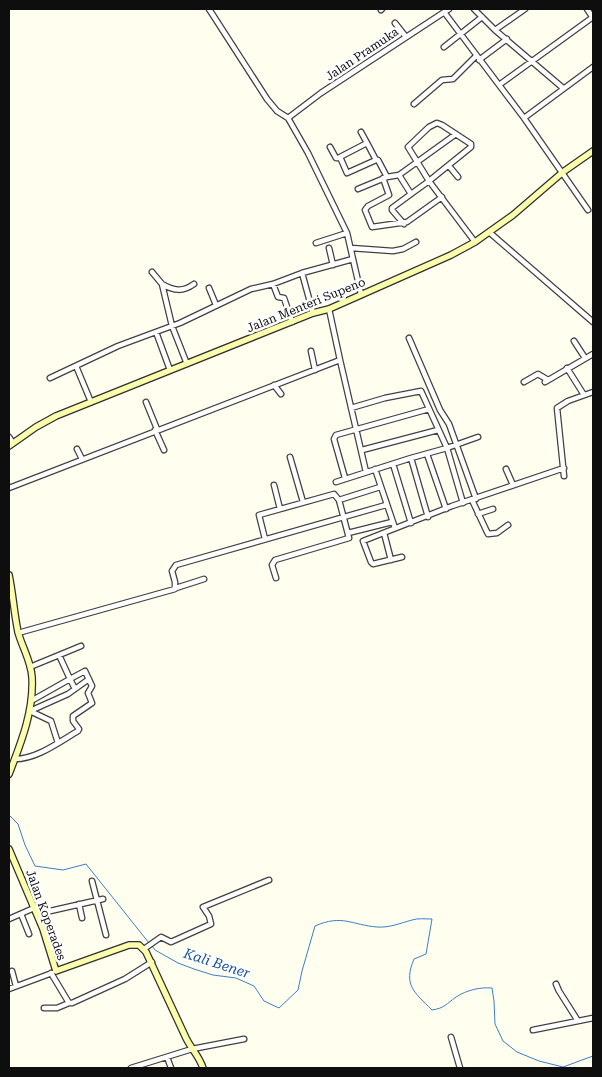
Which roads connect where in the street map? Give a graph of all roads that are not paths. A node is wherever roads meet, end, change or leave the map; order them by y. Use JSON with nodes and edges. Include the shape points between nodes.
{"nodes":[{"id":1,"x":210,"y":9,"type":"edge"},
{"id":2,"x":474,"y":9,"type":"edge"},
{"id":3,"x":525,"y":9,"type":"edge"},
{"id":4,"x":588,"y":9,"type":"edge"},
{"id":5,"x":447,"y":10,"type":"edge"},
{"id":6,"x":482,"y":17,"type":"junction"},
{"id":7,"x":593,"y":17,"type":"edge"},
{"id":8,"x":395,"y":23,"type":"dead end"},
{"id":9,"x":494,"y":30,"type":"junction"},
{"id":10,"x":461,"y":34,"type":"junction"},
{"id":11,"x":406,"y":37,"type":"junction"},
{"id":12,"x":507,"y":40,"type":"junction"},
{"id":13,"x":444,"y":47,"type":"dead end"},
{"id":14,"x":478,"y":58,"type":"junction"},
{"id":15,"x":532,"y":60,"type":"junction"},
{"id":16,"x":593,"y":67,"type":"edge"},
{"id":17,"x":499,"y":85,"type":"junction"},
{"id":18,"x":563,"y":88,"type":"junction"},
{"id":19,"x":414,"y":104,"type":"dead end"},
{"id":20,"x":288,"y":118,"type":"junction"},
{"id":21,"x":524,"y":118,"type":"junction"},
{"id":22,"x":361,"y":132,"type":"dead end"},
{"id":23,"x":456,"y":134,"type":"junction"},
{"id":24,"x":368,"y":143,"type":"junction"},
{"id":25,"x":330,"y":147,"type":"dead end"},
{"id":26,"x":593,"y":151,"type":"edge"},
{"id":27,"x":340,"y":158,"type":"junction"},
{"id":28,"x":376,"y":160,"type":"junction"},
{"id":29,"x":416,"y":162,"type":"junction"},
{"id":30,"x":449,"y":166,"type":"junction"},
{"id":31,"x":563,"y":172,"type":"junction"},
{"id":32,"x":399,"y":175,"type":"junction"},
{"id":33,"x":385,"y":177,"type":"junction"},
{"id":34,"x":458,"y":177,"type":"dead end"},
{"id":35,"x":429,"y":181,"type":"junction"},
{"id":36,"x":358,"y":189,"type":"dead end"},
{"id":37,"x":411,"y":194,"type":"junction"},
{"id":38,"x":442,"y":197,"type":"junction"},
{"id":39,"x":588,"y":210,"type":"dead end"},
{"id":40,"x":404,"y":224,"type":"junction"},
{"id":41,"x":489,"y":232,"type":"junction"},
{"id":42,"x":347,"y":233,"type":"junction"},
{"id":43,"x":416,"y":242,"type":"dead end"},
{"id":44,"x":475,"y":242,"type":"junction"},
{"id":45,"x":316,"y":243,"type":"dead end"},
{"id":46,"x":329,"y":248,"type":"dead end"},
{"id":47,"x":351,"y":248,"type":"junction"},
{"id":48,"x":353,"y":259,"type":"junction"},
{"id":49,"x":333,"y":264,"type":"junction"},
{"id":50,"x":152,"y":272,"type":"dead end"},
{"id":51,"x":302,"y":273,"type":"junction"},
{"id":52,"x":162,"y":284,"type":"junction"},
{"id":53,"x":194,"y":284,"type":"dead end"},
{"id":54,"x":273,"y":284,"type":"junction"},
{"id":55,"x":208,"y":288,"type":"dead end"},
{"id":56,"x":361,"y":294,"type":"junction"},
{"id":57,"x":216,"y":305,"type":"junction"},
{"id":58,"x":329,"y":309,"type":"junction"},
{"id":59,"x":313,"y":313,"type":"junction"},
{"id":60,"x":593,"y":321,"type":"edge"},
{"id":61,"x":292,"y":322,"type":"junction"},
{"id":62,"x":172,"y":326,"type":"junction"},
{"id":63,"x":156,"y":332,"type":"junction"},
{"id":64,"x":409,"y":338,"type":"dead end"},
{"id":65,"x":574,"y":341,"type":"dead end"},
{"id":66,"x":311,"y":351,"type":"dead end"},
{"id":67,"x":593,"y":354,"type":"edge"},
{"id":68,"x":585,"y":358,"type":"junction"},
{"id":69,"x":340,"y":360,"type":"junction"},
{"id":70,"x":187,"y":364,"type":"junction"},
{"id":71,"x":76,"y":366,"type":"junction"},
{"id":72,"x":567,"y":368,"type":"junction"},
{"id":73,"x":170,"y":370,"type":"junction"},
{"id":74,"x":315,"y":370,"type":"junction"},
{"id":75,"x":50,"y":378,"type":"dead end"},
{"id":76,"x":524,"y":382,"type":"dead end"},
{"id":77,"x":274,"y":385,"type":"junction"},
{"id":78,"x":593,"y":392,"type":"edge"},
{"id":79,"x":281,"y":394,"type":"dead end"},
{"id":80,"x":584,"y":395,"type":"junction"},
{"id":81,"x":350,"y":398,"type":"junction"},
{"id":82,"x":91,"y":402,"type":"junction"},
{"id":83,"x":146,"y":402,"type":"dead end"},
{"id":84,"x":361,"y":405,"type":"junction"},
{"id":85,"x":351,"y":408,"type":"junction"},
{"id":86,"x":429,"y":409,"type":"junction"},
{"id":87,"x":356,"y":429,"type":"junction"},
{"id":88,"x":156,"y":430,"type":"junction"},
{"id":89,"x":438,"y":430,"type":"junction"},
{"id":90,"x":9,"y":437,"type":"edge"},
{"id":91,"x":478,"y":437,"type":"dead end"},
{"id":92,"x":11,"y":445,"type":"edge"},
{"id":93,"x":457,"y":445,"type":"junction"},
{"id":94,"x":447,"y":448,"type":"junction"},
{"id":95,"x":77,"y":449,"type":"dead end"},
{"id":96,"x":164,"y":450,"type":"dead end"},
{"id":97,"x":362,"y":450,"type":"junction"},
{"id":98,"x":427,"y":454,"type":"junction"},
{"id":99,"x":290,"y":456,"type":"dead end"},
{"id":100,"x":410,"y":458,"type":"junction"},
{"id":101,"x":82,"y":459,"type":"junction"},
{"id":102,"x":393,"y":464,"type":"junction"},
{"id":103,"x":564,"y":468,"type":"junction"},
{"id":104,"x":375,"y":469,"type":"junction"},
{"id":105,"x":506,"y":469,"type":"dead end"},
{"id":106,"x":366,"y":472,"type":"junction"},
{"id":107,"x":564,"y":476,"type":"dead end"},
{"id":108,"x":345,"y":478,"type":"junction"},
{"id":109,"x":336,"y":482,"type":"dead end"},
{"id":110,"x":513,"y":485,"type":"junction"},
{"id":111,"x":274,"y":486,"type":"dead end"},
{"id":112,"x":380,"y":487,"type":"junction"},
{"id":113,"x":9,"y":488,"type":"edge"},
{"id":114,"x":339,"y":500,"type":"junction"},
{"id":115,"x":474,"y":500,"type":"junction"},
{"id":116,"x":303,"y":502,"type":"junction"},
{"id":117,"x":462,"y":503,"type":"junction"},
{"id":118,"x":386,"y":504,"type":"junction"},
{"id":119,"x":280,"y":509,"type":"junction"},
{"id":120,"x":446,"y":509,"type":"junction"},
{"id":121,"x":493,"y":509,"type":"dead end"},
{"id":122,"x":478,"y":514,"type":"junction"},
{"id":123,"x":345,"y":517,"type":"junction"},
{"id":124,"x":428,"y":517,"type":"junction"},
{"id":125,"x":392,"y":522,"type":"junction"},
{"id":126,"x":411,"y":523,"type":"junction"},
{"id":127,"x":508,"y":525,"type":"dead end"},
{"id":128,"x":395,"y":528,"type":"junction"},
{"id":129,"x":360,"y":531,"type":"junction"},
{"id":130,"x":348,"y":533,"type":"junction"},
{"id":131,"x":384,"y":533,"type":"junction"},
{"id":132,"x":265,"y":538,"type":"junction"},
{"id":133,"x":363,"y":541,"type":"junction"},
{"id":134,"x":402,"y":557,"type":"dead end"},
{"id":135,"x":391,"y":560,"type":"junction"},
{"id":136,"x":9,"y":575,"type":"edge"},
{"id":137,"x":276,"y":578,"type":"dead end"},
{"id":138,"x":204,"y":579,"type":"dead end"},
{"id":139,"x":10,"y":582,"type":"edge"},
{"id":140,"x":176,"y":588,"type":"junction"},
{"id":141,"x":18,"y":633,"type":"junction"},
{"id":142,"x":80,"y":646,"type":"dead end"},
{"id":143,"x":59,"y":655,"type":"junction"},
{"id":144,"x":30,"y":667,"type":"junction"},
{"id":145,"x":70,"y":679,"type":"junction"},
{"id":146,"x":89,"y":679,"type":"junction"},
{"id":147,"x":75,"y":689,"type":"junction"},
{"id":148,"x":31,"y":700,"type":"junction"},
{"id":149,"x":30,"y":711,"type":"junction"},
{"id":150,"x":58,"y":743,"type":"junction"},
{"id":151,"x":15,"y":758,"type":"junction"},
{"id":152,"x":9,"y":774,"type":"edge"},
{"id":153,"x":9,"y":849,"type":"edge"},
{"id":154,"x":269,"y":880,"type":"dead end"},
{"id":155,"x":92,"y":881,"type":"dead end"},
{"id":156,"x":104,"y":899,"type":"dead end"},
{"id":157,"x":97,"y":900,"type":"junction"},
{"id":158,"x":79,"y":904,"type":"junction"},
{"id":159,"x":36,"y":911,"type":"junction"},
{"id":160,"x":21,"y":914,"type":"junction"},
{"id":161,"x":82,"y":918,"type":"dead end"},
{"id":162,"x":9,"y":919,"type":"edge"},
{"id":163,"x":29,"y":934,"type":"dead end"},
{"id":164,"x":106,"y":936,"type":"dead end"},
{"id":165,"x":149,"y":946,"type":"junction"},
{"id":166,"x":152,"y":962,"type":"junction"},
{"id":167,"x":12,"y":971,"type":"dead end"},
{"id":168,"x":53,"y":972,"type":"junction"},
{"id":169,"x":556,"y":984,"type":"dead end"},
{"id":170,"x":16,"y":986,"type":"junction"},
{"id":171,"x":9,"y":989,"type":"edge"},
{"id":172,"x":69,"y":1003,"type":"junction"},
{"id":173,"x":44,"y":1008,"type":"dead end"},
{"id":174,"x":593,"y":1018,"type":"edge"},
{"id":175,"x":578,"y":1021,"type":"junction"},
{"id":176,"x":533,"y":1030,"type":"dead end"},
{"id":177,"x":451,"y":1037,"type":"dead end"},
{"id":178,"x":244,"y":1039,"type":"dead end"},
{"id":179,"x":192,"y":1049,"type":"junction"},
{"id":180,"x":167,"y":1057,"type":"junction"},
{"id":181,"x":130,"y":1068,"type":"edge"},
{"id":182,"x":171,"y":1068,"type":"edge"},
{"id":183,"x":203,"y":1068,"type":"edge"},
{"id":184,"x":460,"y":1068,"type":"edge"}],
"edges":[{"from":1,"to":20,"type":"street","via":[[267,99]]},
{"from":2,"to":6,"type":"street"},
{"from":3,"to":9,"type":"street"},
{"from":4,"to":7,"type":"street"},
{"from":5,"to":10,"type":"street"},
{"from":5,"to":11,"type":"street","name":"Jalan Pramuka"},
{"from":6,"to":9,"type":"street"},
{"from":6,"to":10,"type":"street"},
{"from":7,"to":15,"type":"street"},
{"from":8,"to":11,"type":"street"},
{"from":9,"to":12,"type":"street"},
{"from":10,"to":13,"type":"street"},
{"from":10,"to":14,"type":"street"},
{"from":11,"to":20,"type":"street","name":"Jalan Pramuka"},
{"from":12,"to":14,"type":"street"},
{"from":12,"to":15,"type":"street"},
{"from":14,"to":17,"type":"street"},
{"from":14,"to":19,"type":"street","via":[[453,79],[442,80]]},
{"from":15,"to":17,"type":"street"},
{"from":15,"to":18,"type":"street"},
{"from":16,"to":18,"type":"street"},
{"from":17,"to":21,"type":"street"},
{"from":18,"to":21,"type":"street"},
{"from":20,"to":42,"type":"street"},
{"from":21,"to":31,"type":"street"},
{"from":22,"to":24,"type":"street"},
{"from":23,"to":29,"type":"street"},
{"from":23,"to":29,"type":"street","via":[[439,123],[429,127],[408,147]]},
{"from":23,"to":30,"type":"street","via":[[472,146]]},
{"from":24,"to":27,"type":"street"},
{"from":24,"to":28,"type":"street"},
{"from":25,"to":27,"type":"street","via":[[336,158]]},
{"from":26,"to":31,"type":"main road","name":"Jalan Menteri Supeno"},
{"from":27,"to":28,"type":"street","via":[[347,173]]},
{"from":28,"to":33,"type":"street"},
{"from":29,"to":32,"type":"street"},
{"from":29,"to":35,"type":"street"},
{"from":30,"to":34,"type":"street"},
{"from":30,"to":35,"type":"street"},
{"from":31,"to":39,"type":"street"},
{"from":31,"to":41,"type":"main road","name":"Jalan Menteri Supeno"},
{"from":32,"to":33,"type":"street"},
{"from":32,"to":37,"type":"street"},
{"from":33,"to":36,"type":"street"},
{"from":33,"to":40,"type":"street","via":[[389,195],[366,208],[369,222],[374,227]]},
{"from":35,"to":37,"type":"street"},
{"from":35,"to":38,"type":"street"},
{"from":37,"to":40,"type":"street","via":[[392,208]]},
{"from":38,"to":40,"type":"street"},
{"from":38,"to":44,"type":"street"},
{"from":41,"to":44,"type":"main road","name":"Jalan Menteri Supeno"},
{"from":41,"to":60,"type":"street"},
{"from":42,"to":45,"type":"street"},
{"from":42,"to":47,"type":"street"},
{"from":43,"to":47,"type":"street","via":[[396,250]]},
{"from":44,"to":56,"type":"main road","name":"Jalan Menteri Supeno"},
{"from":46,"to":49,"type":"street"},
{"from":47,"to":48,"type":"street"},
{"from":48,"to":49,"type":"street"},
{"from":48,"to":56,"type":"street"},
{"from":49,"to":51,"type":"street"},
{"from":50,"to":52,"type":"street"},
{"from":51,"to":54,"type":"street"},
{"from":51,"to":59,"type":"street"},
{"from":52,"to":53,"type":"street","via":[[180,290]]},
{"from":52,"to":62,"type":"street"},
{"from":54,"to":57,"type":"street","via":[[251,289]]},
{"from":54,"to":61,"type":"street","via":[[278,297],[284,298]]},
{"from":55,"to":57,"type":"street"},
{"from":56,"to":58,"type":"main road","name":"Jalan Menteri Supeno"},
{"from":57,"to":62,"type":"street"},
{"from":58,"to":59,"type":"main road","name":"Jalan Menteri Supeno"},
{"from":58,"to":69,"type":"street"},
{"from":59,"to":61,"type":"main road","name":"Jalan Menteri Supeno"},
{"from":61,"to":70,"type":"main road","name":"Jalan Menteri Supeno"},
{"from":62,"to":63,"type":"street"},
{"from":62,"to":70,"type":"street"},
{"from":63,"to":71,"type":"street"},
{"from":63,"to":73,"type":"street"},
{"from":64,"to":93,"type":"street"},
{"from":65,"to":68,"type":"street"},
{"from":66,"to":74,"type":"street"},
{"from":67,"to":68,"type":"street"},
{"from":68,"to":72,"type":"street"},
{"from":69,"to":74,"type":"street"},
{"from":69,"to":81,"type":"street"},
{"from":70,"to":73,"type":"main road","name":"Jalan Menteri Supeno"},
{"from":71,"to":75,"type":"street"},
{"from":71,"to":82,"type":"street"},
{"from":72,"to":76,"type":"street","via":[[546,381],[538,374]]},
{"from":72,"to":80,"type":"street"},
{"from":73,"to":82,"type":"main road","name":"Jalan Menteri Supeno"},
{"from":74,"to":77,"type":"street"},
{"from":77,"to":79,"type":"street"},
{"from":77,"to":88,"type":"street"},
{"from":78,"to":80,"type":"street"},
{"from":80,"to":103,"type":"street","via":[[557,408]]},
{"from":81,"to":84,"type":"street"},
{"from":81,"to":85,"type":"street"},
{"from":82,"to":92,"type":"main road","name":"Jalan Menteri Supeno","via":[[56,416]]},
{"from":83,"to":88,"type":"street"},
{"from":84,"to":85,"type":"street"},
{"from":84,"to":86,"type":"street","via":[[418,390],[423,393]]},
{"from":85,"to":87,"type":"street"},
{"from":86,"to":87,"type":"street"},
{"from":86,"to":89,"type":"street"},
{"from":87,"to":97,"type":"street"},
{"from":87,"to":108,"type":"street","via":[[334,437]]},
{"from":88,"to":96,"type":"street"},
{"from":88,"to":101,"type":"street"},
{"from":89,"to":94,"type":"street"},
{"from":89,"to":97,"type":"street"},
{"from":90,"to":92,"type":"street"},
{"from":91,"to":93,"type":"street"},
{"from":93,"to":94,"type":"street"},
{"from":93,"to":115,"type":"street"},
{"from":94,"to":98,"type":"street"},
{"from":94,"to":117,"type":"street"},
{"from":95,"to":101,"type":"street"},
{"from":97,"to":106,"type":"street"},
{"from":98,"to":100,"type":"street"},
{"from":98,"to":120,"type":"street"},
{"from":99,"to":116,"type":"street"},
{"from":100,"to":102,"type":"street"},
{"from":100,"to":124,"type":"street"},
{"from":101,"to":113,"type":"street"},
{"from":102,"to":104,"type":"street"},
{"from":102,"to":126,"type":"street"},
{"from":103,"to":107,"type":"street"},
{"from":103,"to":110,"type":"street"},
{"from":104,"to":106,"type":"street"},
{"from":104,"to":112,"type":"street"},
{"from":105,"to":110,"type":"street"},
{"from":106,"to":108,"type":"street"},
{"from":108,"to":109,"type":"street"},
{"from":110,"to":115,"type":"street"},
{"from":111,"to":119,"type":"street"},
{"from":112,"to":114,"type":"street"},
{"from":112,"to":118,"type":"street"},
{"from":114,"to":116,"type":"street","via":[[334,494]]},
{"from":114,"to":123,"type":"street"},
{"from":115,"to":117,"type":"street"},
{"from":115,"to":122,"type":"street"},
{"from":116,"to":119,"type":"street"},
{"from":117,"to":120,"type":"street"},
{"from":118,"to":123,"type":"street"},
{"from":118,"to":125,"type":"street"},
{"from":119,"to":132,"type":"street","via":[[259,515]]},
{"from":120,"to":124,"type":"street"},
{"from":121,"to":122,"type":"street"},
{"from":122,"to":127,"type":"street","via":[[488,534],[497,533]]},
{"from":123,"to":130,"type":"street"},
{"from":123,"to":132,"type":"street"},
{"from":124,"to":126,"type":"street"},
{"from":125,"to":128,"type":"street"},
{"from":125,"to":129,"type":"street"},
{"from":126,"to":128,"type":"street"},
{"from":128,"to":131,"type":"street"},
{"from":129,"to":130,"type":"street"},
{"from":129,"to":133,"type":"street"},
{"from":130,"to":137,"type":"street","via":[[349,538],[275,560],[272,565]]},
{"from":131,"to":133,"type":"street"},
{"from":131,"to":135,"type":"street"},
{"from":132,"to":140,"type":"street","via":[[174,566]]},
{"from":133,"to":135,"type":"street","via":[[373,564]]},
{"from":134,"to":135,"type":"street"},
{"from":136,"to":139,"type":"main road"},
{"from":138,"to":140,"type":"street"},
{"from":139,"to":141,"type":"main road"},
{"from":140,"to":141,"type":"street"},
{"from":141,"to":144,"type":"main road"},
{"from":142,"to":143,"type":"street"},
{"from":143,"to":144,"type":"street"},
{"from":143,"to":145,"type":"street"},
{"from":144,"to":148,"type":"main road"},
{"from":145,"to":146,"type":"street","via":[[85,671]]},
{"from":145,"to":147,"type":"street"},
{"from":145,"to":148,"type":"street"},
{"from":146,"to":147,"type":"street"},
{"from":146,"to":150,"type":"street","via":[[92,687],[88,694],[92,703],[73,716],[78,731]]},
{"from":147,"to":149,"type":"street"},
{"from":148,"to":149,"type":"main road"},
{"from":149,"to":150,"type":"street","via":[[51,721]]},
{"from":149,"to":151,"type":"main road"},
{"from":150,"to":151,"type":"street","via":[[34,755]]},
{"from":151,"to":152,"type":"main road"},
{"from":153,"to":159,"type":"main road","name":"Jalan Koperades"},
{"from":154,"to":165,"type":"street","via":[[203,907],[211,924],[171,942],[162,937]]},
{"from":155,"to":157,"type":"street"},
{"from":156,"to":157,"type":"street"},
{"from":157,"to":158,"type":"street"},
{"from":157,"to":164,"type":"street"},
{"from":158,"to":159,"type":"street"},
{"from":158,"to":161,"type":"street"},
{"from":159,"to":160,"type":"street"},
{"from":159,"to":168,"type":"main road","name":"Jalan Koperades"},
{"from":160,"to":162,"type":"street"},
{"from":160,"to":163,"type":"street"},
{"from":165,"to":166,"type":"main road"},
{"from":165,"to":168,"type":"main road","name":"Jalan Koperades","via":[[129,945]]},
{"from":166,"to":172,"type":"street","via":[[125,979]]},
{"from":166,"to":179,"type":"main road"},
{"from":167,"to":170,"type":"street"},
{"from":168,"to":170,"type":"street"},
{"from":168,"to":172,"type":"street"},
{"from":169,"to":175,"type":"street"},
{"from":170,"to":171,"type":"street"},
{"from":172,"to":173,"type":"street","via":[[57,1008]]},
{"from":174,"to":175,"type":"street"},
{"from":175,"to":176,"type":"street"},
{"from":177,"to":184,"type":"street"},
{"from":178,"to":179,"type":"street"},
{"from":179,"to":180,"type":"street"},
{"from":179,"to":183,"type":"main road","via":[[199,1056]]},
{"from":180,"to":181,"type":"street"},
{"from":180,"to":182,"type":"street"}]}
